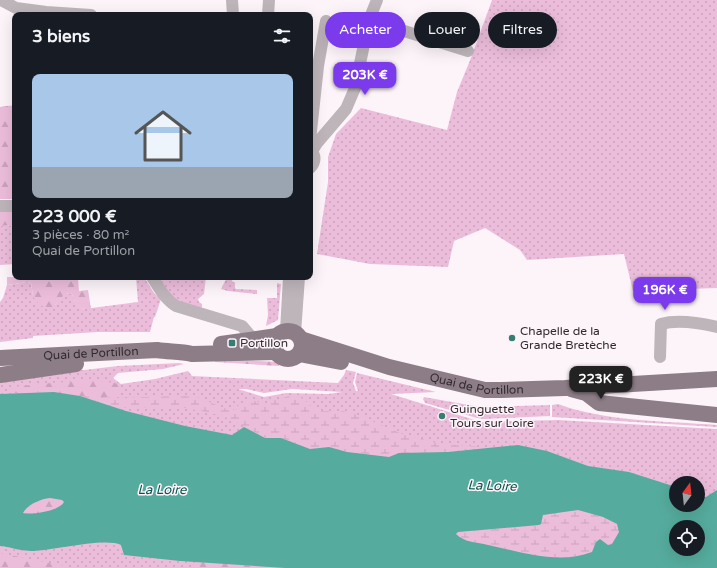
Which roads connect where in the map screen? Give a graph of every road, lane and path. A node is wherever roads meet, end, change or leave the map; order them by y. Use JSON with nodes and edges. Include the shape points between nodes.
{"nodes":[{"id":1,"x":1,"y":0,"type":"edge"},
{"id":2,"x":232,"y":0,"type":"edge"},
{"id":3,"x":269,"y":0,"type":"edge"},
{"id":4,"x":377,"y":0,"type":"edge"},
{"id":5,"x":23,"y":8,"type":"edge"},
{"id":6,"x":46,"y":12,"type":"edge"},
{"id":7,"x":233,"y":12,"type":"edge"},
{"id":8,"x":268,"y":12,"type":"edge"},
{"id":9,"x":372,"y":12,"type":"edge"},
{"id":10,"x":325,"y":27,"type":"edge"},
{"id":11,"x":406,"y":32,"type":"edge"},
{"id":12,"x":364,"y":48,"type":"edge"},
{"id":13,"x":468,"y":51,"type":"dead end"},
{"id":14,"x":313,"y":120,"type":"edge"},
{"id":15,"x":313,"y":146,"type":"edge"},
{"id":16,"x":313,"y":152,"type":"edge"},
{"id":17,"x":313,"y":164,"type":"edge"},
{"id":18,"x":0,"y":206,"type":"edge"},
{"id":19,"x":12,"y":206,"type":"edge"},
{"id":20,"x":154,"y":280,"type":"edge"},
{"id":21,"x":289,"y":280,"type":"edge"},
{"id":22,"x":299,"y":280,"type":"edge"},
{"id":23,"x":717,"y":327,"type":"edge"},
{"id":24,"x":292,"y":338,"type":"junction"},
{"id":25,"x":254,"y":340,"type":"junction"},
{"id":26,"x":165,"y":352,"type":"junction"},
{"id":27,"x":276,"y":352,"type":"junction"},
{"id":28,"x":187,"y":353,"type":"junction"},
{"id":29,"x":660,"y":357,"type":"dead end"},
{"id":30,"x":0,"y":358,"type":"edge"},
{"id":31,"x":0,"y":375,"type":"edge"},
{"id":32,"x":717,"y":379,"type":"edge"},
{"id":33,"x":588,"y":386,"type":"junction"},
{"id":34,"x":565,"y":388,"type":"junction"},
{"id":35,"x":612,"y":404,"type":"junction"},
{"id":36,"x":717,"y":415,"type":"edge"}],
"edges":[{"from":1,"to":5,"type":"street","via":[[16,8]]},
{"from":2,"to":7,"type":"street"},
{"from":3,"to":8,"type":"street"},
{"from":4,"to":9,"type":"street"},
{"from":5,"to":6,"type":"street"},
{"from":10,"to":14,"type":"street","via":[[316,79]]},
{"from":11,"to":13,"type":"street"},
{"from":12,"to":15,"type":"street","via":[[359,76],[350,102]]},
{"from":16,"to":17,"type":"street"},
{"from":18,"to":19,"type":"street"},
{"from":20,"to":25,"type":"street","via":[[162,294],[176,306],[242,326]]},
{"from":21,"to":24,"type":"street"},
{"from":22,"to":24,"type":"street"},
{"from":23,"to":29,"type":"street","via":[[668,322],[661,324]]},
{"from":24,"to":25,"type":"main road","name":"Quai de Portillon"},
{"from":24,"to":27,"type":"main road","via":[[274,344]]},
{"from":24,"to":27,"type":"main road","name":"Quai de Portillon","via":[[292,358],[282,358]]},
{"from":24,"to":34,"type":"main road","name":"Quai de Portillon","via":[[358,366],[389,367],[485,390]]},
{"from":25,"to":28,"type":"main road","name":"Quai de Portillon","via":[[193,347]]},
{"from":26,"to":28,"type":"main road","name":"Quai de Portillon"},
{"from":26,"to":30,"type":"main road","name":"Quai de Portillon","via":[[157,350]]},
{"from":26,"to":31,"type":"main road","via":[[156,359],[79,363]]},
{"from":27,"to":28,"type":"main road","name":"Quai de Portillon"},
{"from":32,"to":33,"type":"main road","name":"Quai de Portillon"},
{"from":33,"to":34,"type":"main road","name":"Quai de Portillon"},
{"from":33,"to":35,"type":"main road","name":"Quai de Portillon","via":[[602,400]]},
{"from":34,"to":35,"type":"main road","name":"Quai de Portillon","via":[[586,393],[599,403]]},
{"from":35,"to":36,"type":"main road","name":"Quai de Portillon"}]}
